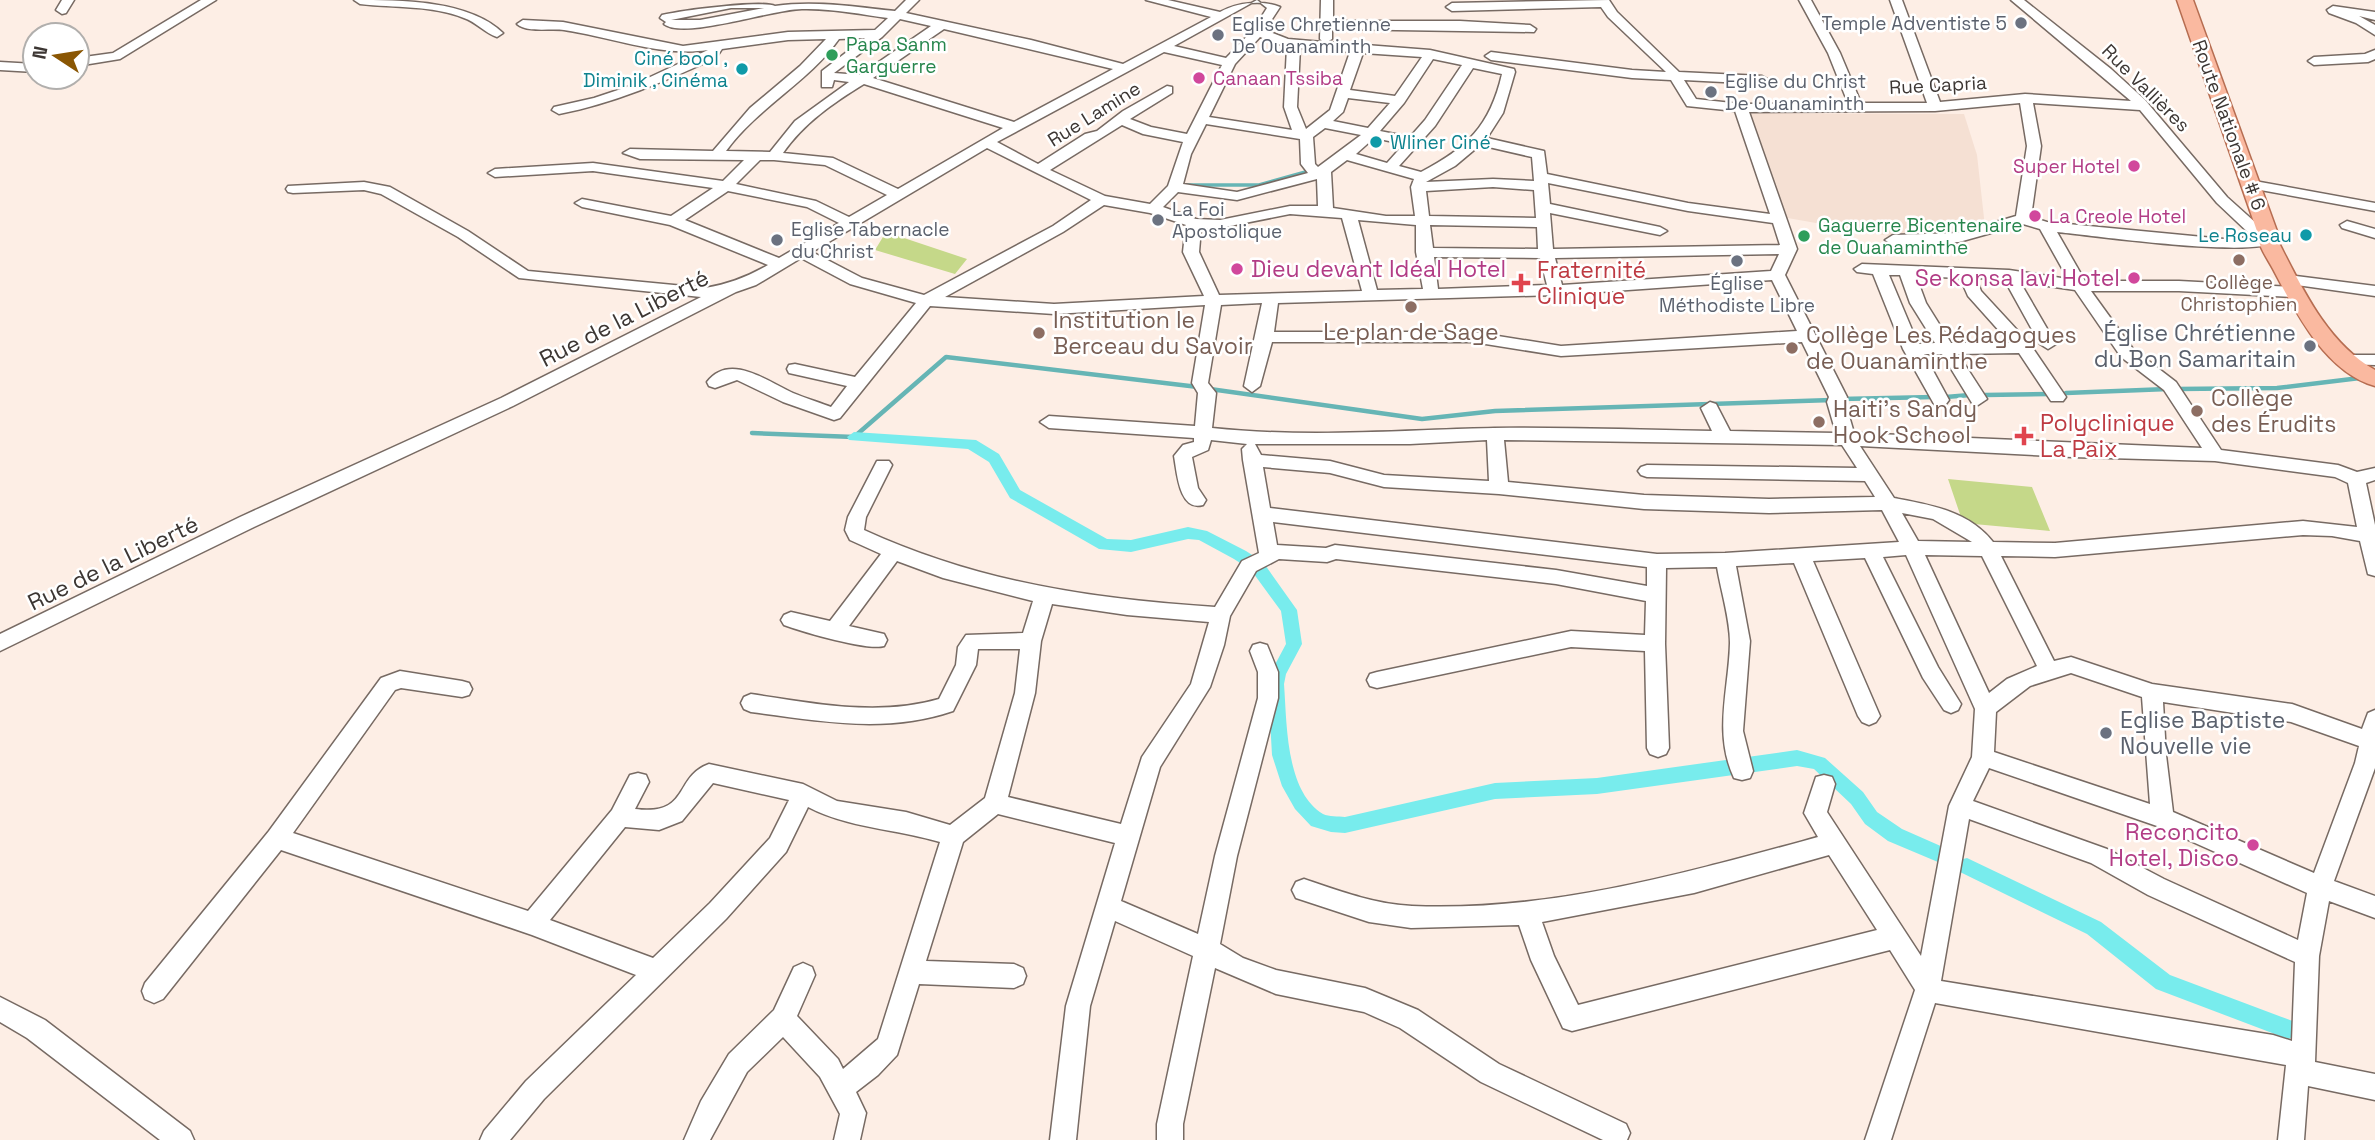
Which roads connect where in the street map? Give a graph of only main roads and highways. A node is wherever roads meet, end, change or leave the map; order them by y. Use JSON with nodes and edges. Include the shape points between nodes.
{"nodes":[{"id":1,"x":2185,"y":0,"type":"edge"},
{"id":2,"x":2372,"y":373,"type":"edge"}],
"edges":[{"from":1,"to":2,"type":"main road","name":"Route Nationale # 6","via":[[2269,234],[2268,242],[2325,336],[2348,360]]}]}
